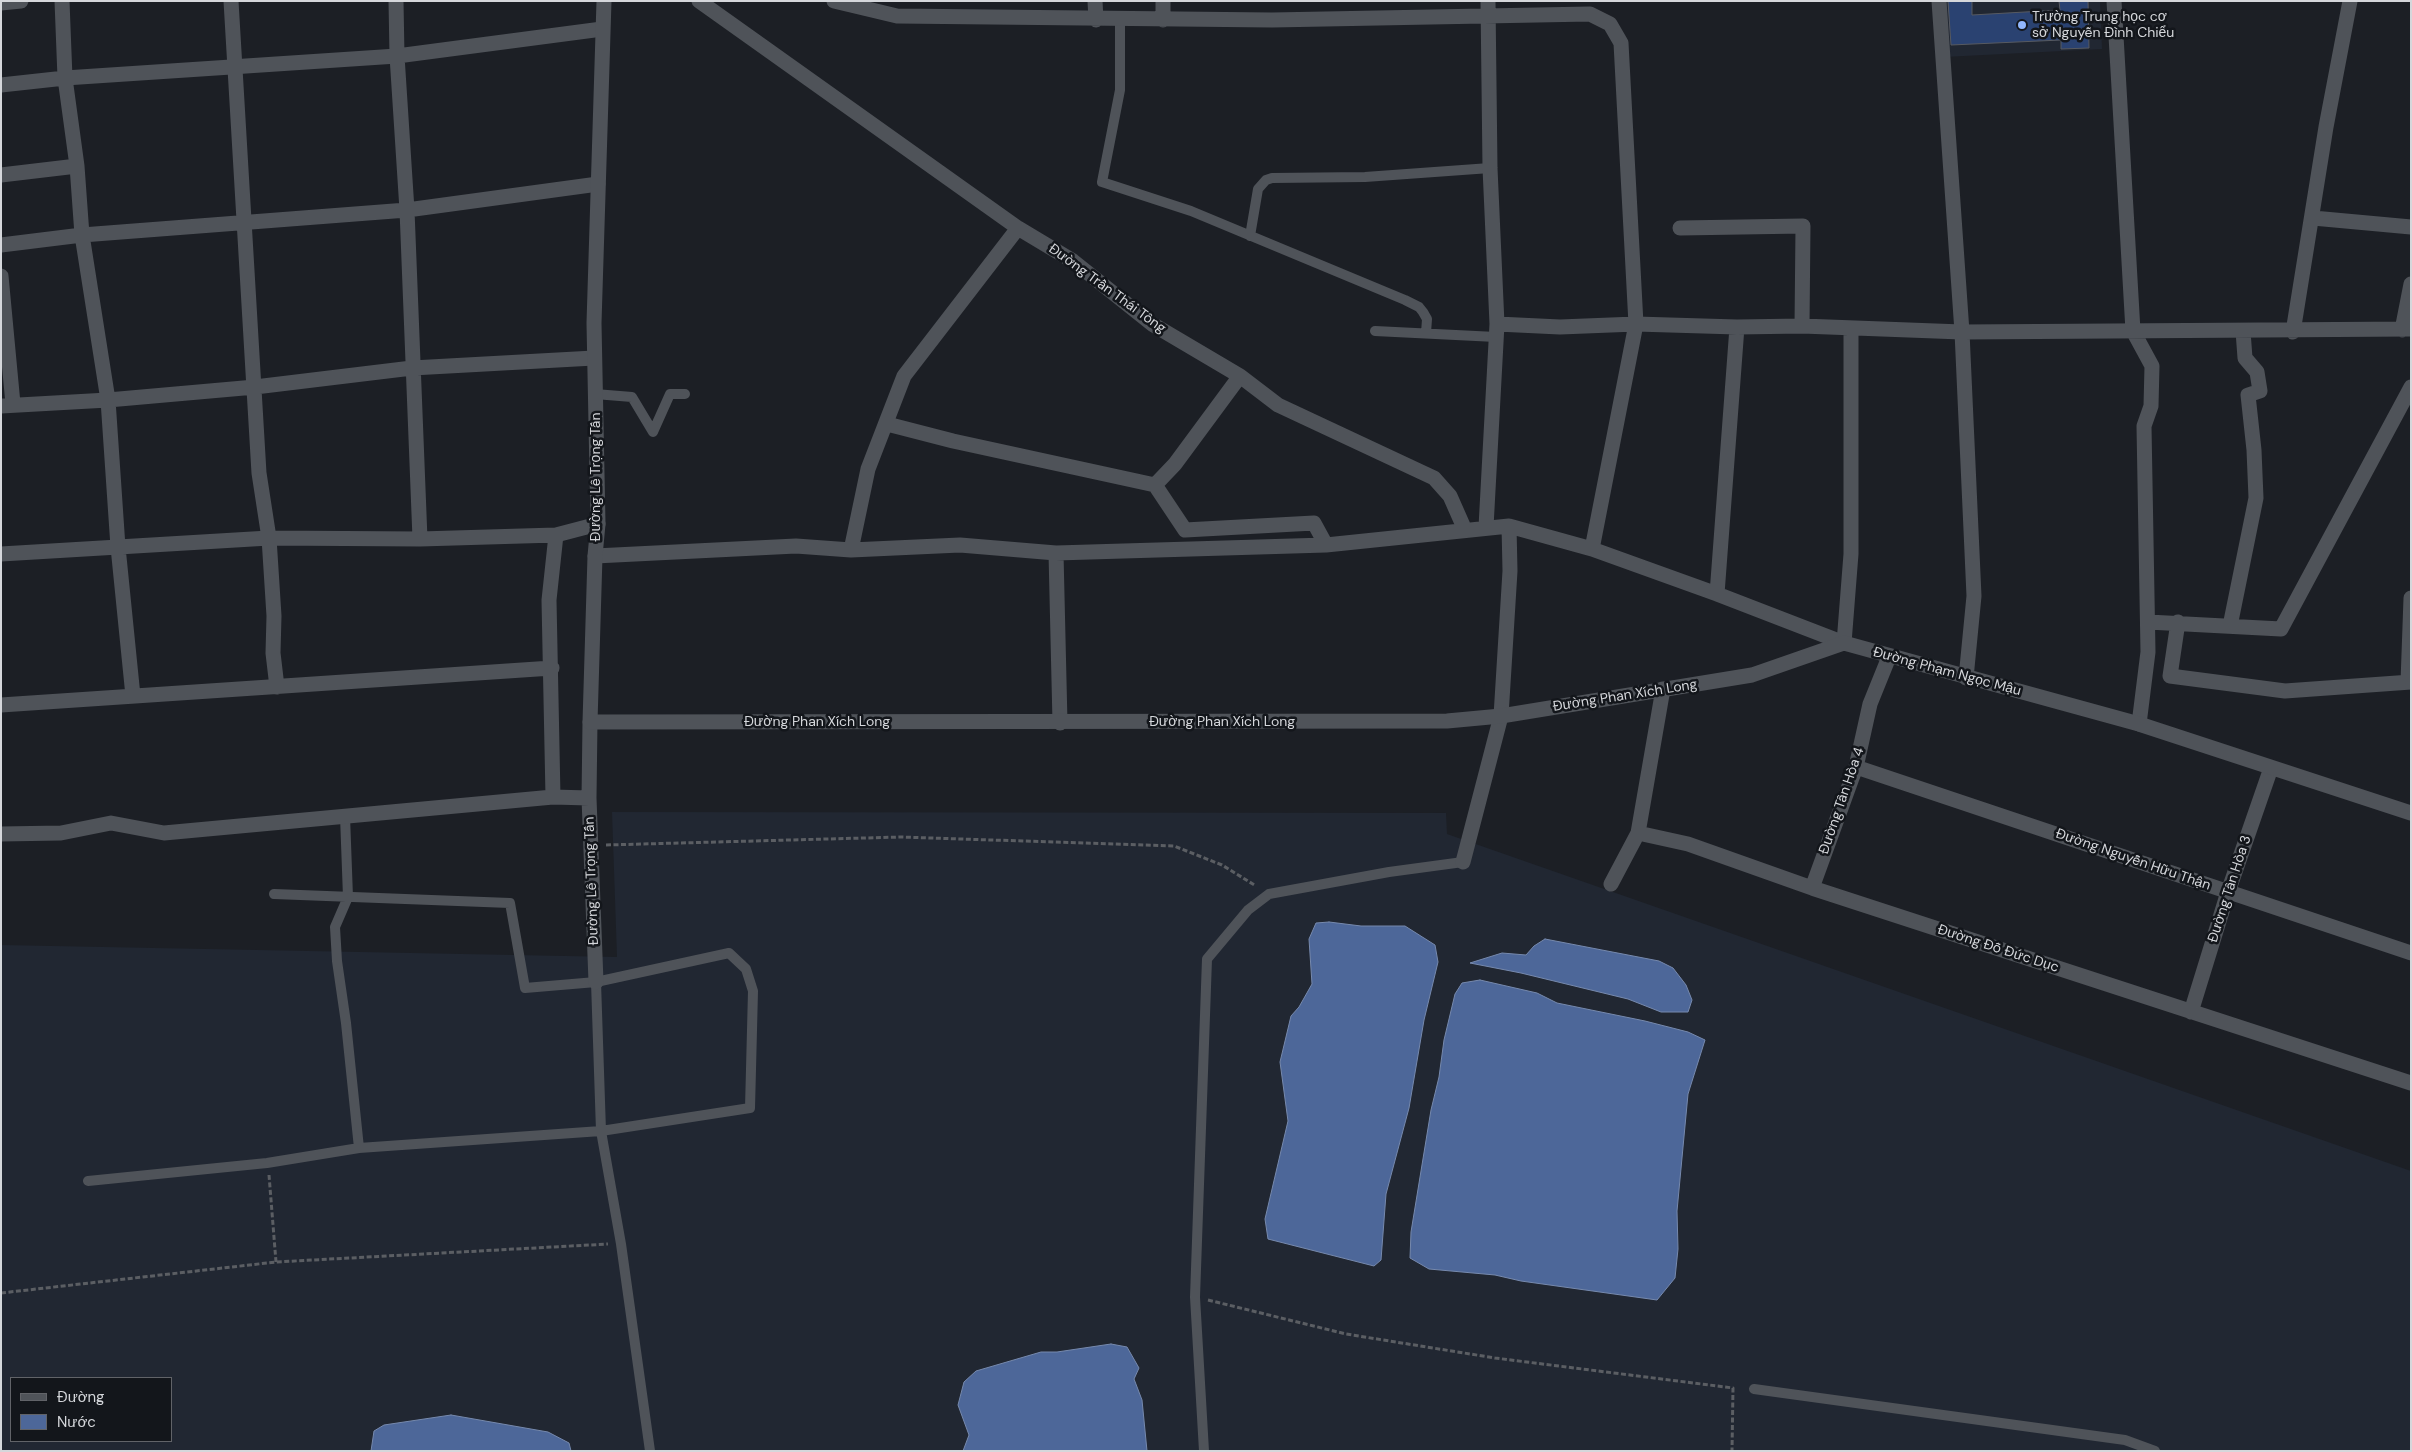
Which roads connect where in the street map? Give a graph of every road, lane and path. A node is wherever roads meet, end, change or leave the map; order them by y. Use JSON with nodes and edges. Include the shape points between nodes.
{"nodes":[{"id":1,"x":21,"y":1,"type":"edge"},
{"id":2,"x":62,"y":1,"type":"edge"},
{"id":3,"x":231,"y":1,"type":"edge"},
{"id":4,"x":396,"y":1,"type":"edge"},
{"id":5,"x":604,"y":1,"type":"edge"},
{"id":6,"x":699,"y":1,"type":"edge"},
{"id":7,"x":834,"y":1,"type":"edge"},
{"id":8,"x":1095,"y":1,"type":"edge"},
{"id":9,"x":1163,"y":1,"type":"edge"},
{"id":10,"x":1938,"y":1,"type":"edge"},
{"id":11,"x":2114,"y":1,"type":"edge"},
{"id":12,"x":2350,"y":1,"type":"edge"},
{"id":13,"x":1,"y":3,"type":"edge"},
{"id":14,"x":1488,"y":9,"type":"edge"},
{"id":15,"x":1096,"y":20,"type":"junction"},
{"id":16,"x":1120,"y":20,"type":"junction"},
{"id":17,"x":1164,"y":20,"type":"junction"},
{"id":18,"x":602,"y":29,"type":"junction"},
{"id":19,"x":396,"y":56,"type":"junction"},
{"id":20,"x":236,"y":68,"type":"junction"},
{"id":21,"x":65,"y":78,"type":"junction"},
{"id":22,"x":1,"y":85,"type":"edge"},
{"id":23,"x":77,"y":166,"type":"junction"},
{"id":24,"x":1490,"y":168,"type":"junction"},
{"id":25,"x":1,"y":175,"type":"edge"},
{"id":26,"x":598,"y":184,"type":"junction"},
{"id":27,"x":406,"y":210,"type":"junction"},
{"id":28,"x":2313,"y":218,"type":"junction"},
{"id":29,"x":245,"y":223,"type":"junction"},
{"id":30,"x":2411,"y":227,"type":"edge"},
{"id":31,"x":1018,"y":228,"type":"junction"},
{"id":32,"x":1680,"y":228,"type":"dead end"},
{"id":33,"x":82,"y":235,"type":"junction"},
{"id":34,"x":1250,"y":236,"type":"junction"},
{"id":35,"x":1,"y":245,"type":"edge"},
{"id":36,"x":1,"y":276,"type":"edge"},
{"id":37,"x":2411,"y":284,"type":"edge"},
{"id":38,"x":1636,"y":324,"type":"junction"},
{"id":39,"x":1802,"y":326,"type":"junction"},
{"id":40,"x":1737,"y":327,"type":"junction"},
{"id":41,"x":1851,"y":328,"type":"junction"},
{"id":42,"x":1497,"y":330,"type":"junction"},
{"id":43,"x":2406,"y":330,"type":"edge"},
{"id":44,"x":1375,"y":331,"type":"dead end"},
{"id":45,"x":2133,"y":331,"type":"junction"},
{"id":46,"x":2243,"y":331,"type":"junction"},
{"id":47,"x":1962,"y":332,"type":"junction"},
{"id":48,"x":2293,"y":332,"type":"junction"},
{"id":49,"x":1426,"y":333,"type":"junction"},
{"id":50,"x":594,"y":358,"type":"junction"},
{"id":51,"x":412,"y":368,"type":"junction"},
{"id":52,"x":1240,"y":376,"type":"junction"},
{"id":53,"x":255,"y":387,"type":"junction"},
{"id":54,"x":2411,"y":387,"type":"edge"},
{"id":55,"x":595,"y":394,"type":"junction"},
{"id":56,"x":686,"y":394,"type":"dead end"},
{"id":57,"x":108,"y":400,"type":"junction"},
{"id":58,"x":7,"y":405,"type":"edge"},
{"id":59,"x":887,"y":424,"type":"junction"},
{"id":60,"x":1155,"y":485,"type":"junction"},
{"id":61,"x":598,"y":524,"type":"junction"},
{"id":62,"x":1509,"y":526,"type":"junction"},
{"id":63,"x":1486,"y":527,"type":"junction"},
{"id":64,"x":1465,"y":530,"type":"junction"},
{"id":65,"x":556,"y":535,"type":"junction"},
{"id":66,"x":270,"y":538,"type":"junction"},
{"id":67,"x":420,"y":539,"type":"junction"},
{"id":68,"x":1326,"y":544,"type":"junction"},
{"id":69,"x":118,"y":547,"type":"junction"},
{"id":70,"x":1592,"y":549,"type":"junction"},
{"id":71,"x":851,"y":550,"type":"junction"},
{"id":72,"x":1056,"y":553,"type":"junction"},
{"id":73,"x":1,"y":554,"type":"edge"},
{"id":74,"x":595,"y":556,"type":"junction"},
{"id":75,"x":1717,"y":594,"type":"junction"},
{"id":76,"x":2411,"y":598,"type":"edge"},
{"id":77,"x":2148,"y":622,"type":"junction"},
{"id":78,"x":2178,"y":622,"type":"junction"},
{"id":79,"x":2230,"y":626,"type":"junction"},
{"id":80,"x":1844,"y":643,"type":"junction"},
{"id":81,"x":1889,"y":657,"type":"junction"},
{"id":82,"x":552,"y":668,"type":"junction"},
{"id":83,"x":1966,"y":678,"type":"junction"},
{"id":84,"x":2409,"y":682,"type":"edge"},
{"id":85,"x":277,"y":687,"type":"junction"},
{"id":86,"x":1664,"y":689,"type":"junction"},
{"id":87,"x":133,"y":696,"type":"junction"},
{"id":88,"x":1,"y":705,"type":"edge"},
{"id":89,"x":1501,"y":716,"type":"junction"},
{"id":90,"x":590,"y":722,"type":"junction"},
{"id":91,"x":1060,"y":723,"type":"junction"},
{"id":92,"x":2139,"y":724,"type":"junction"},
{"id":93,"x":1856,"y":766,"type":"junction"},
{"id":94,"x":2272,"y":768,"type":"junction"},
{"id":95,"x":553,"y":798,"type":"junction"},
{"id":96,"x":588,"y":798,"type":"junction"},
{"id":97,"x":2411,"y":813,"type":"edge"},
{"id":98,"x":345,"y":816,"type":"junction"},
{"id":99,"x":1,"y":834,"type":"edge"},
{"id":100,"x":1638,"y":834,"type":"junction"},
{"id":101,"x":591,"y":846,"type":"junction"},
{"id":102,"x":1463,"y":862,"type":"joint"},
{"id":103,"x":1612,"y":884,"type":"dead end"},
{"id":104,"x":1812,"y":888,"type":"junction"},
{"id":105,"x":2228,"y":892,"type":"junction"},
{"id":106,"x":274,"y":894,"type":"dead end"},
{"id":107,"x":1269,"y":894,"type":"junction"},
{"id":108,"x":348,"y":897,"type":"junction"},
{"id":109,"x":2411,"y":953,"type":"edge"},
{"id":110,"x":596,"y":982,"type":"junction"},
{"id":111,"x":2191,"y":1012,"type":"junction"},
{"id":112,"x":2411,"y":1083,"type":"edge"},
{"id":113,"x":601,"y":1131,"type":"junction"},
{"id":114,"x":359,"y":1148,"type":"junction"},
{"id":115,"x":268,"y":1163,"type":"junction"},
{"id":116,"x":88,"y":1181,"type":"dead end"},
{"id":117,"x":621,"y":1244,"type":"junction"},
{"id":118,"x":276,"y":1262,"type":"junction"},
{"id":119,"x":1,"y":1293,"type":"edge"},
{"id":120,"x":1196,"y":1297,"type":"junction"},
{"id":121,"x":1754,"y":1389,"type":"dead end"},
{"id":122,"x":650,"y":1451,"type":"edge"},
{"id":123,"x":1204,"y":1451,"type":"edge"},
{"id":124,"x":1732,"y":1451,"type":"edge"},
{"id":125,"x":2156,"y":1451,"type":"edge"}],
"edges":[{"from":1,"to":13,"type":"street"},
{"from":2,"to":21,"type":"street"},
{"from":3,"to":20,"type":"street"},
{"from":4,"to":19,"type":"street"},
{"from":5,"to":18,"type":"street","name":"Đường Lê Trọng Tấn"},
{"from":6,"to":31,"type":"street","name":"Đường Trần Thái Tông"},
{"from":7,"to":15,"type":"street","via":[[897,16]]},
{"from":8,"to":15,"type":"street"},
{"from":9,"to":17,"type":"street"},
{"from":10,"to":47,"type":"street"},
{"from":11,"to":45,"type":"street"},
{"from":12,"to":28,"type":"street"},
{"from":14,"to":17,"type":"street"},
{"from":14,"to":24,"type":"street"},
{"from":14,"to":38,"type":"street","via":[[1590,14],[1610,24],[1621,43]]},
{"from":15,"to":16,"type":"street"},
{"from":16,"to":17,"type":"street"},
{"from":16,"to":34,"type":"lane","via":[[1120,90],[1102,182],[1191,211]]},
{"from":18,"to":19,"type":"street"},
{"from":18,"to":26,"type":"street","name":"Đường Lê Trọng Tấn"},
{"from":19,"to":20,"type":"street"},
{"from":19,"to":27,"type":"street"},
{"from":20,"to":21,"type":"street"},
{"from":20,"to":29,"type":"street"},
{"from":21,"to":22,"type":"street"},
{"from":21,"to":23,"type":"street"},
{"from":23,"to":25,"type":"street"},
{"from":23,"to":33,"type":"street"},
{"from":24,"to":34,"type":"lane","via":[[1365,177],[1272,178],[1258,190]]},
{"from":24,"to":42,"type":"street"},
{"from":26,"to":27,"type":"street"},
{"from":26,"to":50,"type":"street","name":"Đường Lê Trọng Tấn"},
{"from":27,"to":29,"type":"street"},
{"from":27,"to":51,"type":"street"},
{"from":28,"to":30,"type":"street"},
{"from":28,"to":48,"type":"street"},
{"from":29,"to":33,"type":"street"},
{"from":29,"to":53,"type":"street"},
{"from":31,"to":52,"type":"street","name":"Đường Trần Thái Tông","via":[[1073,261],[1152,324]]},
{"from":31,"to":59,"type":"street","via":[[904,376]]},
{"from":32,"to":39,"type":"street","via":[[1803,226]]},
{"from":33,"to":35,"type":"street"},
{"from":33,"to":57,"type":"street"},
{"from":34,"to":49,"type":"lane","via":[[1419,307],[1427,319]]},
{"from":36,"to":58,"type":"street"},
{"from":37,"to":43,"type":"street"},
{"from":38,"to":40,"type":"street"},
{"from":38,"to":42,"type":"street"},
{"from":38,"to":70,"type":"street"},
{"from":39,"to":40,"type":"street"},
{"from":39,"to":41,"type":"street"},
{"from":40,"to":75,"type":"street"},
{"from":41,"to":47,"type":"street"},
{"from":41,"to":80,"type":"street","via":[[1851,554]]},
{"from":42,"to":49,"type":"lane"},
{"from":42,"to":63,"type":"street"},
{"from":43,"to":48,"type":"street"},
{"from":44,"to":49,"type":"lane"},
{"from":45,"to":46,"type":"street"},
{"from":45,"to":47,"type":"street"},
{"from":45,"to":77,"type":"street","via":[[2152,366],[2151,406],[2144,426]]},
{"from":46,"to":48,"type":"street"},
{"from":46,"to":79,"type":"street","via":[[2245,358],[2256,372],[2260,391],[2248,396],[2256,498]]},
{"from":47,"to":83,"type":"street","via":[[1974,596]]},
{"from":50,"to":51,"type":"street"},
{"from":50,"to":55,"type":"street","name":"Đường Lê Trọng Tấn"},
{"from":51,"to":53,"type":"street"},
{"from":51,"to":67,"type":"street"},
{"from":52,"to":60,"type":"street","via":[[1175,464]]},
{"from":52,"to":64,"type":"street","name":"Đường Trần Thái Tông","via":[[1278,405],[1434,478],[1450,496]]},
{"from":53,"to":57,"type":"street"},
{"from":53,"to":66,"type":"street","via":[[259,472]]},
{"from":54,"to":79,"type":"street","via":[[2281,629]]},
{"from":55,"to":56,"type":"lane","via":[[632,397],[653,432],[670,394]]},
{"from":55,"to":61,"type":"street","name":"Đường Lê Trọng Tấn"},
{"from":57,"to":58,"type":"street"},
{"from":57,"to":69,"type":"street"},
{"from":59,"to":60,"type":"street","via":[[953,442]]},
{"from":59,"to":71,"type":"street","via":[[868,469]]},
{"from":60,"to":68,"type":"street","via":[[1185,530],[1314,523]]},
{"from":61,"to":65,"type":"street"},
{"from":61,"to":74,"type":"street","name":"Đường Lê Trọng Tấn"},
{"from":62,"to":63,"type":"street","name":"Đường Phạm Ngọc Mậu"},
{"from":62,"to":70,"type":"street","name":"Đường Phạm Ngọc Mậu"},
{"from":62,"to":89,"type":"street","via":[[1510,571]]},
{"from":63,"to":64,"type":"street","name":"Đường Phạm Ngọc Mậu"},
{"from":64,"to":68,"type":"street","name":"Đường Phạm Ngọc Mậu"},
{"from":65,"to":67,"type":"street"},
{"from":65,"to":82,"type":"street","via":[[549,600]]},
{"from":66,"to":67,"type":"street"},
{"from":66,"to":69,"type":"street"},
{"from":66,"to":85,"type":"street"},
{"from":68,"to":72,"type":"street","name":"Đường Phạm Ngọc Mậu"},
{"from":69,"to":73,"type":"street"},
{"from":69,"to":87,"type":"street"},
{"from":70,"to":75,"type":"street","name":"Đường Phạm Ngọc Mậu"},
{"from":71,"to":72,"type":"street","name":"Đường Phạm Ngọc Mậu","via":[[960,545]]},
{"from":71,"to":74,"type":"street","name":"Đường Phạm Ngọc Mậu","via":[[796,546]]},
{"from":72,"to":91,"type":"street"},
{"from":74,"to":90,"type":"street","name":"Đường Lê Trọng Tấn"},
{"from":75,"to":80,"type":"street","name":"Đường Phạm Ngọc Mậu"},
{"from":76,"to":84,"type":"street"},
{"from":77,"to":78,"type":"street"},
{"from":77,"to":92,"type":"street","via":[[2148,652]]},
{"from":78,"to":79,"type":"street"},
{"from":78,"to":84,"type":"street","via":[[2170,676],[2285,691]]},
{"from":80,"to":81,"type":"street","name":"Đường Phạm Ngọc Mậu"},
{"from":80,"to":86,"type":"street","name":"Đường Phan Xích Long","via":[[1752,675]]},
{"from":81,"to":83,"type":"street","name":"Đường Phạm Ngọc Mậu"},
{"from":81,"to":93,"type":"street","name":"Đường Tân Hòa 4","via":[[1870,704]]},
{"from":82,"to":85,"type":"street"},
{"from":82,"to":95,"type":"street"},
{"from":83,"to":92,"type":"street","name":"Đường Phạm Ngọc Mậu"},
{"from":85,"to":87,"type":"street"},
{"from":86,"to":89,"type":"street","name":"Đường Phan Xích Long"},
{"from":86,"to":100,"type":"street"},
{"from":87,"to":88,"type":"street"},
{"from":89,"to":91,"type":"street","name":"Đường Phan Xích Long","via":[[1447,721]]},
{"from":89,"to":102,"type":"street"},
{"from":90,"to":91,"type":"street","name":"Đường Phan Xích Long"},
{"from":90,"to":96,"type":"street","name":"Đường Lê Trọng Tấn"},
{"from":92,"to":94,"type":"street","name":"Đường Phạm Ngọc Mậu"},
{"from":93,"to":104,"type":"street","name":"Đường Tân Hòa 4"},
{"from":93,"to":105,"type":"street","name":"Đường Nguyễn Hữu Thận"},
{"from":94,"to":97,"type":"street","name":"Đường Phạm Ngọc Mậu"},
{"from":94,"to":105,"type":"street","name":"Đường Tân Hòa 3"},
{"from":95,"to":96,"type":"street"},
{"from":95,"to":98,"type":"street"},
{"from":96,"to":101,"type":"street","name":"Đường Lê Trọng Tấn"},
{"from":98,"to":99,"type":"street","via":[[164,833],[111,823],[61,833]]},
{"from":98,"to":108,"type":"lane"},
{"from":100,"to":103,"type":"street"},
{"from":100,"to":104,"type":"street","name":"Đường Đỗ Đức Dục","via":[[1688,844]]},
{"from":101,"to":107,"type":"path","via":[[901,837],[1174,846],[1222,865]]},
{"from":101,"to":110,"type":"street","name":"Đường Lê Trọng Tấn"},
{"from":102,"to":107,"type":"lane"},
{"from":104,"to":111,"type":"street","name":"Đường Đỗ Đức Dục"},
{"from":105,"to":109,"type":"street","name":"Đường Nguyễn Hữu Thận"},
{"from":105,"to":111,"type":"street","name":"Đường Tân Hòa 3"},
{"from":106,"to":108,"type":"lane"},
{"from":107,"to":120,"type":"lane","via":[[1248,910],[1207,959]]},
{"from":108,"to":110,"type":"lane","via":[[510,903],[525,988]]},
{"from":108,"to":114,"type":"lane","via":[[335,928],[336,961]]},
{"from":110,"to":113,"type":"lane"},
{"from":110,"to":113,"type":"lane","via":[[729,953],[746,968],[753,990],[750,1108]]},
{"from":111,"to":112,"type":"street","name":"Đường Đỗ Đức Dục"},
{"from":113,"to":114,"type":"lane"},
{"from":113,"to":117,"type":"lane"},
{"from":114,"to":115,"type":"lane"},
{"from":115,"to":116,"type":"lane"},
{"from":115,"to":118,"type":"path"},
{"from":117,"to":118,"type":"path"},
{"from":117,"to":122,"type":"lane"},
{"from":118,"to":119,"type":"path"},
{"from":120,"to":123,"type":"lane"},
{"from":120,"to":124,"type":"path","via":[[1346,1334],[1495,1358],[1733,1388]]},
{"from":121,"to":125,"type":"lane","via":[[2125,1440]]}]}
